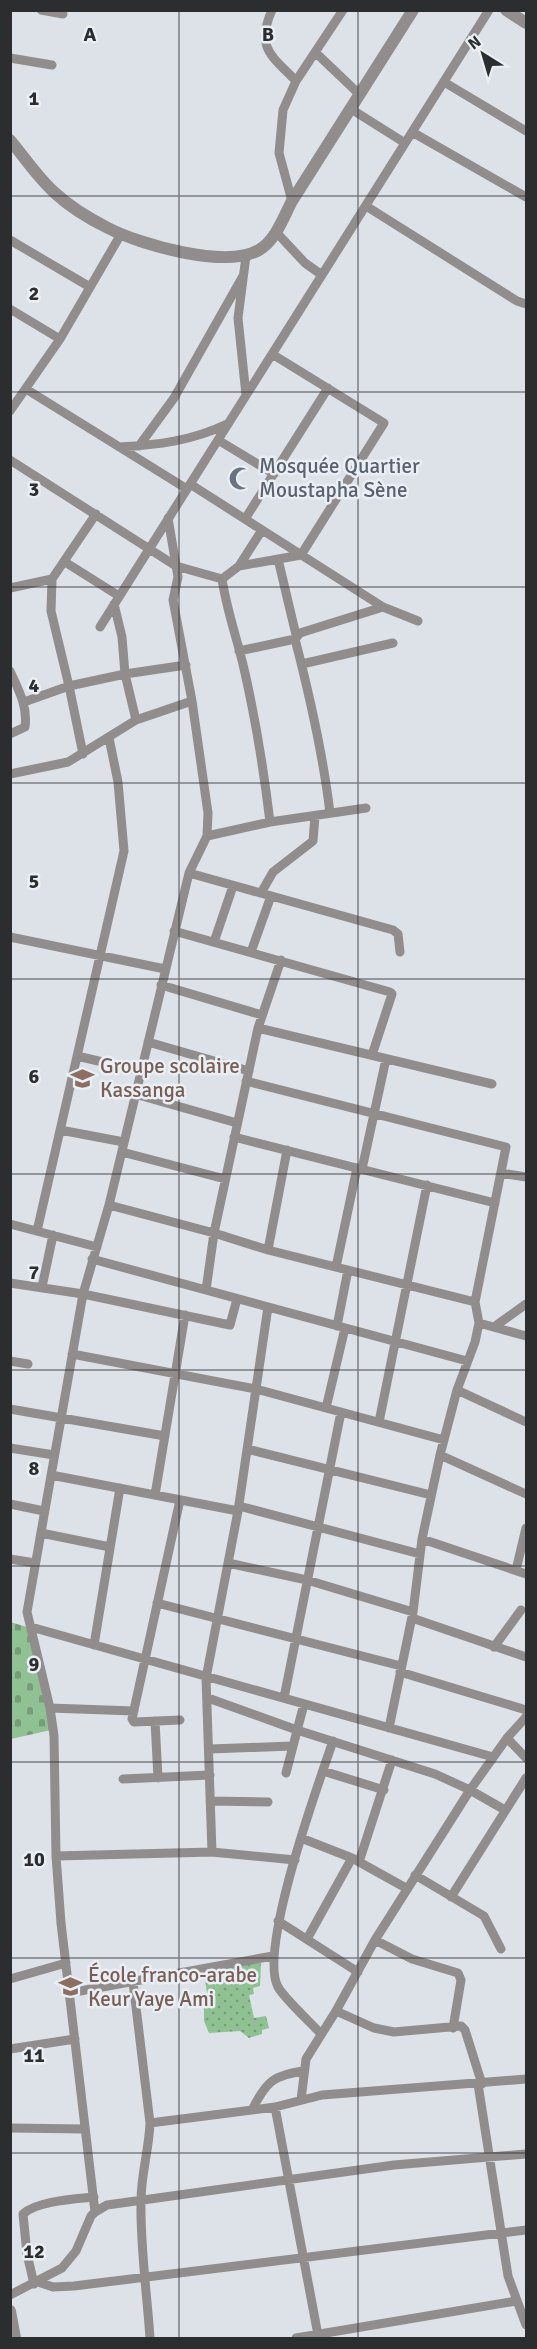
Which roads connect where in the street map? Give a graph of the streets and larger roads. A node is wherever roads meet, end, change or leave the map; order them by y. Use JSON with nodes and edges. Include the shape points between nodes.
{"nodes":[{"id":1,"x":41,"y":10,"type":"edge"},
{"id":2,"x":272,"y":10,"type":"edge"},
{"id":3,"x":343,"y":10,"type":"edge"},
{"id":4,"x":413,"y":10,"type":"edge"},
{"id":5,"x":489,"y":10,"type":"edge"},
{"id":6,"x":506,"y":10,"type":"edge"},
{"id":7,"x":63,"y":15,"type":"dead end"},
{"id":8,"x":526,"y":23,"type":"edge"},
{"id":9,"x":315,"y":52,"type":"junction"},
{"id":10,"x":10,"y":58,"type":"edge"},
{"id":11,"x":52,"y":65,"type":"dead end"},
{"id":12,"x":296,"y":81,"type":"junction"},
{"id":13,"x":444,"y":82,"type":"junction"},
{"id":14,"x":359,"y":94,"type":"junction"},
{"id":15,"x":351,"y":109,"type":"junction"},
{"id":16,"x":526,"y":131,"type":"edge"},
{"id":17,"x":412,"y":132,"type":"junction"},
{"id":18,"x":10,"y":140,"type":"edge"},
{"id":19,"x":405,"y":143,"type":"junction"},
{"id":20,"x":526,"y":197,"type":"edge"},
{"id":21,"x":292,"y":201,"type":"junction"},
{"id":22,"x":366,"y":206,"type":"junction"},
{"id":23,"x":276,"y":232,"type":"junction"},
{"id":24,"x":121,"y":234,"type":"junction"},
{"id":25,"x":10,"y":240,"type":"edge"},
{"id":26,"x":246,"y":256,"type":"junction"},
{"id":27,"x":322,"y":275,"type":"junction"},
{"id":28,"x":243,"y":276,"type":"junction"},
{"id":29,"x":90,"y":287,"type":"junction"},
{"id":30,"x":526,"y":304,"type":"edge"},
{"id":31,"x":10,"y":309,"type":"edge"},
{"id":32,"x":60,"y":339,"type":"junction"},
{"id":33,"x":272,"y":354,"type":"junction"},
{"id":34,"x":328,"y":388,"type":"junction"},
{"id":35,"x":26,"y":389,"type":"junction"},
{"id":36,"x":246,"y":394,"type":"junction"},
{"id":37,"x":10,"y":411,"type":"edge"},
{"id":38,"x":228,"y":423,"type":"junction"},
{"id":39,"x":218,"y":440,"type":"junction"},
{"id":40,"x":139,"y":446,"type":"junction"},
{"id":41,"x":119,"y":447,"type":"junction"},
{"id":42,"x":10,"y":460,"type":"edge"},
{"id":43,"x":274,"y":474,"type":"junction"},
{"id":44,"x":188,"y":486,"type":"junction"},
{"id":45,"x":96,"y":514,"type":"junction"},
{"id":46,"x":168,"y":518,"type":"junction"},
{"id":47,"x":245,"y":519,"type":"junction"},
{"id":48,"x":262,"y":530,"type":"junction"},
{"id":49,"x":149,"y":548,"type":"junction"},
{"id":50,"x":301,"y":555,"type":"junction"},
{"id":51,"x":278,"y":559,"type":"junction"},
{"id":52,"x":65,"y":562,"type":"junction"},
{"id":53,"x":176,"y":566,"type":"junction"},
{"id":54,"x":239,"y":566,"type":"junction"},
{"id":55,"x":52,"y":579,"type":"junction"},
{"id":56,"x":222,"y":579,"type":"junction"},
{"id":57,"x":10,"y":588,"type":"edge"},
{"id":58,"x":117,"y":600,"type":"junction"},
{"id":59,"x":383,"y":607,"type":"junction"},
{"id":60,"x":418,"y":621,"type":"dead end"},
{"id":61,"x":100,"y":627,"type":"dead end"},
{"id":62,"x":295,"y":637,"type":"junction"},
{"id":63,"x":393,"y":643,"type":"dead end"},
{"id":64,"x":239,"y":651,"type":"junction"},
{"id":65,"x":302,"y":664,"type":"junction"},
{"id":66,"x":186,"y":665,"type":"junction"},
{"id":67,"x":10,"y":670,"type":"edge"},
{"id":68,"x":125,"y":674,"type":"junction"},
{"id":69,"x":69,"y":686,"type":"junction"},
{"id":70,"x":192,"y":701,"type":"junction"},
{"id":71,"x":24,"y":702,"type":"junction"},
{"id":72,"x":136,"y":720,"type":"junction"},
{"id":73,"x":10,"y":734,"type":"edge"},
{"id":74,"x":109,"y":738,"type":"junction"},
{"id":75,"x":83,"y":754,"type":"junction"},
{"id":76,"x":10,"y":774,"type":"edge"},
{"id":77,"x":366,"y":808,"type":"dead end"},
{"id":78,"x":330,"y":813,"type":"junction"},
{"id":79,"x":315,"y":816,"type":"junction"},
{"id":80,"x":270,"y":822,"type":"junction"},
{"id":81,"x":207,"y":836,"type":"junction"},
{"id":82,"x":189,"y":873,"type":"junction"},
{"id":83,"x":233,"y":886,"type":"junction"},
{"id":84,"x":266,"y":895,"type":"junction"},
{"id":85,"x":174,"y":931,"type":"junction"},
{"id":86,"x":10,"y":937,"type":"edge"},
{"id":87,"x":214,"y":942,"type":"junction"},
{"id":88,"x":251,"y":952,"type":"junction"},
{"id":89,"x":400,"y":952,"type":"dead end"},
{"id":90,"x":100,"y":956,"type":"junction"},
{"id":91,"x":281,"y":960,"type":"junction"},
{"id":92,"x":165,"y":969,"type":"junction"},
{"id":93,"x":161,"y":986,"type":"junction"},
{"id":94,"x":262,"y":1015,"type":"junction"},
{"id":95,"x":258,"y":1028,"type":"junction"},
{"id":96,"x":148,"y":1042,"type":"junction"},
{"id":97,"x":77,"y":1056,"type":"junction"},
{"id":98,"x":372,"y":1056,"type":"junction"},
{"id":99,"x":386,"y":1059,"type":"junction"},
{"id":100,"x":141,"y":1071,"type":"junction"},
{"id":101,"x":249,"y":1071,"type":"junction"},
{"id":102,"x":246,"y":1081,"type":"junction"},
{"id":103,"x":492,"y":1084,"type":"dead end"},
{"id":104,"x":135,"y":1094,"type":"junction"},
{"id":105,"x":374,"y":1114,"type":"junction"},
{"id":106,"x":237,"y":1123,"type":"junction"},
{"id":107,"x":60,"y":1130,"type":"junction"},
{"id":108,"x":234,"y":1137,"type":"junction"},
{"id":109,"x":123,"y":1147,"type":"junction"},
{"id":110,"x":287,"y":1150,"type":"junction"},
{"id":111,"x":360,"y":1168,"type":"junction"},
{"id":112,"x":501,"y":1173,"type":"junction"},
{"id":113,"x":526,"y":1177,"type":"edge"},
{"id":114,"x":225,"y":1179,"type":"junction"},
{"id":115,"x":427,"y":1185,"type":"junction"},
{"id":116,"x":495,"y":1203,"type":"junction"},
{"id":117,"x":109,"y":1205,"type":"junction"},
{"id":118,"x":10,"y":1224,"type":"edge"},
{"id":119,"x":37,"y":1231,"type":"junction"},
{"id":120,"x":214,"y":1233,"type":"junction"},
{"id":121,"x":53,"y":1235,"type":"junction"},
{"id":122,"x":97,"y":1247,"type":"junction"},
{"id":123,"x":268,"y":1250,"type":"junction"},
{"id":124,"x":92,"y":1259,"type":"junction"},
{"id":125,"x":336,"y":1267,"type":"junction"},
{"id":126,"x":348,"y":1270,"type":"junction"},
{"id":127,"x":10,"y":1283,"type":"edge"},
{"id":128,"x":407,"y":1285,"type":"junction"},
{"id":129,"x":42,"y":1287,"type":"junction"},
{"id":130,"x":206,"y":1290,"type":"junction"},
{"id":131,"x":83,"y":1294,"type":"junction"},
{"id":132,"x":237,"y":1299,"type":"junction"},
{"id":133,"x":475,"y":1302,"type":"junction"},
{"id":134,"x":526,"y":1304,"type":"edge"},
{"id":135,"x":268,"y":1307,"type":"junction"},
{"id":136,"x":185,"y":1315,"type":"junction"},
{"id":137,"x":478,"y":1323,"type":"junction"},
{"id":138,"x":341,"y":1327,"type":"junction"},
{"id":139,"x":494,"y":1327,"type":"junction"},
{"id":140,"x":526,"y":1335,"type":"edge"},
{"id":141,"x":396,"y":1341,"type":"junction"},
{"id":142,"x":72,"y":1354,"type":"junction"},
{"id":143,"x":10,"y":1361,"type":"edge"},
{"id":144,"x":467,"y":1361,"type":"junction"},
{"id":145,"x":28,"y":1364,"type":"dead end"},
{"id":146,"x":175,"y":1374,"type":"junction"},
{"id":147,"x":256,"y":1389,"type":"junction"},
{"id":148,"x":458,"y":1390,"type":"junction"},
{"id":149,"x":326,"y":1408,"type":"junction"},
{"id":150,"x":10,"y":1409,"type":"edge"},
{"id":151,"x":341,"y":1412,"type":"junction"},
{"id":152,"x":61,"y":1418,"type":"junction"},
{"id":153,"x":379,"y":1422,"type":"junction"},
{"id":154,"x":526,"y":1422,"type":"edge"},
{"id":155,"x":165,"y":1436,"type":"junction"},
{"id":156,"x":444,"y":1440,"type":"junction"},
{"id":157,"x":10,"y":1448,"type":"edge"},
{"id":158,"x":247,"y":1449,"type":"junction"},
{"id":159,"x":54,"y":1455,"type":"junction"},
{"id":160,"x":440,"y":1455,"type":"junction"},
{"id":161,"x":329,"y":1469,"type":"junction"},
{"id":162,"x":51,"y":1475,"type":"junction"},
{"id":163,"x":120,"y":1488,"type":"junction"},
{"id":164,"x":526,"y":1494,"type":"edge"},
{"id":165,"x":155,"y":1495,"type":"junction"},
{"id":166,"x":431,"y":1495,"type":"junction"},
{"id":167,"x":180,"y":1500,"type":"junction"},
{"id":168,"x":10,"y":1504,"type":"edge"},
{"id":169,"x":238,"y":1509,"type":"junction"},
{"id":170,"x":44,"y":1511,"type":"junction"},
{"id":171,"x":318,"y":1527,"type":"junction"},
{"id":172,"x":526,"y":1528,"type":"edge"},
{"id":173,"x":40,"y":1533,"type":"junction"},
{"id":174,"x":422,"y":1539,"type":"junction"},
{"id":175,"x":110,"y":1547,"type":"junction"},
{"id":176,"x":420,"y":1554,"type":"junction"},
{"id":177,"x":10,"y":1559,"type":"edge"},
{"id":178,"x":35,"y":1563,"type":"junction"},
{"id":179,"x":228,"y":1563,"type":"junction"},
{"id":180,"x":516,"y":1570,"type":"junction"},
{"id":181,"x":526,"y":1574,"type":"edge"},
{"id":182,"x":308,"y":1580,"type":"junction"},
{"id":183,"x":158,"y":1603,"type":"junction"},
{"id":184,"x":521,"y":1610,"type":"dead end"},
{"id":185,"x":412,"y":1615,"type":"junction"},
{"id":186,"x":218,"y":1619,"type":"junction"},
{"id":187,"x":31,"y":1628,"type":"junction"},
{"id":188,"x":297,"y":1639,"type":"junction"},
{"id":189,"x":94,"y":1645,"type":"junction"},
{"id":190,"x":494,"y":1647,"type":"junction"},
{"id":191,"x":526,"y":1657,"type":"edge"},
{"id":192,"x":145,"y":1659,"type":"junction"},
{"id":193,"x":401,"y":1669,"type":"junction"},
{"id":194,"x":206,"y":1678,"type":"junction"},
{"id":195,"x":208,"y":1698,"type":"junction"},
{"id":196,"x":284,"y":1698,"type":"junction"},
{"id":197,"x":304,"y":1704,"type":"junction"},
{"id":198,"x":50,"y":1708,"type":"junction"},
{"id":199,"x":526,"y":1710,"type":"edge"},
{"id":200,"x":134,"y":1711,"type":"junction"},
{"id":201,"x":526,"y":1717,"type":"edge"},
{"id":202,"x":180,"y":1720,"type":"dead end"},
{"id":203,"x":155,"y":1721,"type":"junction"},
{"id":204,"x":390,"y":1728,"type":"junction"},
{"id":205,"x":297,"y":1730,"type":"junction"},
{"id":206,"x":507,"y":1738,"type":"junction"},
{"id":207,"x":333,"y":1741,"type":"junction"},
{"id":208,"x":292,"y":1746,"type":"junction"},
{"id":209,"x":210,"y":1749,"type":"junction"},
{"id":210,"x":494,"y":1757,"type":"junction"},
{"id":211,"x":526,"y":1758,"type":"edge"},
{"id":212,"x":392,"y":1760,"type":"junction"},
{"id":213,"x":323,"y":1771,"type":"junction"},
{"id":214,"x":286,"y":1773,"type":"dead end"},
{"id":215,"x":210,"y":1776,"type":"junction"},
{"id":216,"x":158,"y":1778,"type":"junction"},
{"id":217,"x":526,"y":1778,"type":"edge"},
{"id":218,"x":123,"y":1779,"type":"dead end"},
{"id":219,"x":384,"y":1790,"type":"junction"},
{"id":220,"x":470,"y":1790,"type":"junction"},
{"id":221,"x":210,"y":1801,"type":"junction"},
{"id":222,"x":268,"y":1802,"type":"dead end"},
{"id":223,"x":505,"y":1810,"type":"junction"},
{"id":224,"x":301,"y":1838,"type":"junction"},
{"id":225,"x":212,"y":1852,"type":"junction"},
{"id":226,"x":56,"y":1856,"type":"junction"},
{"id":227,"x":295,"y":1860,"type":"junction"},
{"id":228,"x":356,"y":1860,"type":"junction"},
{"id":229,"x":415,"y":1875,"type":"junction"},
{"id":230,"x":406,"y":1888,"type":"junction"},
{"id":231,"x":451,"y":1897,"type":"junction"},
{"id":232,"x":278,"y":1921,"type":"junction"},
{"id":233,"x":307,"y":1940,"type":"junction"},
{"id":234,"x":375,"y":1940,"type":"junction"},
{"id":235,"x":501,"y":1949,"type":"dead end"},
{"id":236,"x":273,"y":1956,"type":"junction"},
{"id":237,"x":66,"y":1963,"type":"junction"},
{"id":238,"x":358,"y":1972,"type":"junction"},
{"id":239,"x":10,"y":1979,"type":"edge"},
{"id":240,"x":133,"y":1982,"type":"junction"},
{"id":241,"x":69,"y":1993,"type":"junction"},
{"id":242,"x":336,"y":2011,"type":"junction"},
{"id":243,"x":453,"y":2028,"type":"junction"},
{"id":244,"x":321,"y":2034,"type":"junction"},
{"id":245,"x":75,"y":2039,"type":"junction"},
{"id":246,"x":10,"y":2049,"type":"edge"},
{"id":247,"x":304,"y":2071,"type":"junction"},
{"id":248,"x":526,"y":2079,"type":"edge"},
{"id":249,"x":480,"y":2084,"type":"junction"},
{"id":250,"x":301,"y":2100,"type":"junction"},
{"id":251,"x":275,"y":2107,"type":"junction"},
{"id":252,"x":252,"y":2110,"type":"junction"},
{"id":253,"x":150,"y":2123,"type":"junction"},
{"id":254,"x":10,"y":2128,"type":"edge"},
{"id":255,"x":84,"y":2129,"type":"junction"},
{"id":256,"x":526,"y":2154,"type":"edge"},
{"id":257,"x":489,"y":2157,"type":"junction"},
{"id":258,"x":289,"y":2181,"type":"junction"},
{"id":259,"x":94,"y":2198,"type":"junction"},
{"id":260,"x":141,"y":2202,"type":"junction"},
{"id":261,"x":95,"y":2212,"type":"junction"},
{"id":262,"x":526,"y":2230,"type":"edge"},
{"id":263,"x":501,"y":2234,"type":"junction"},
{"id":264,"x":303,"y":2257,"type":"junction"},
{"id":265,"x":146,"y":2279,"type":"junction"},
{"id":266,"x":36,"y":2283,"type":"junction"},
{"id":267,"x":10,"y":2295,"type":"edge"},
{"id":268,"x":516,"y":2301,"type":"junction"},
{"id":269,"x":10,"y":2311,"type":"edge"},
{"id":270,"x":526,"y":2325,"type":"edge"},
{"id":271,"x":318,"y":2335,"type":"junction"},
{"id":272,"x":15,"y":2338,"type":"edge"},
{"id":273,"x":150,"y":2338,"type":"edge"},
{"id":274,"x":296,"y":2338,"type":"edge"}],
"edges":[{"from":1,"to":7,"type":"street"},
{"from":2,"to":12,"type":"street","via":[[267,21],[266,50]]},
{"from":3,"to":9,"type":"street"},
{"from":4,"to":14,"type":"street"},
{"from":5,"to":13,"type":"street"},
{"from":6,"to":8,"type":"street"},
{"from":9,"to":12,"type":"street"},
{"from":9,"to":14,"type":"street"},
{"from":10,"to":11,"type":"street"},
{"from":12,"to":21,"type":"street","via":[[283,110],[279,153]]},
{"from":13,"to":16,"type":"street"},
{"from":13,"to":17,"type":"street"},
{"from":14,"to":15,"type":"street"},
{"from":15,"to":19,"type":"street"},
{"from":15,"to":21,"type":"street"},
{"from":17,"to":19,"type":"street"},
{"from":17,"to":20,"type":"street"},
{"from":18,"to":24,"type":"street","via":[[54,193]]},
{"from":19,"to":22,"type":"street"},
{"from":21,"to":23,"type":"street"},
{"from":22,"to":27,"type":"street"},
{"from":22,"to":30,"type":"street"},
{"from":23,"to":26,"type":"street"},
{"from":23,"to":27,"type":"street"},
{"from":24,"to":26,"type":"street","via":[[196,254]]},
{"from":24,"to":29,"type":"street"},
{"from":25,"to":29,"type":"street"},
{"from":26,"to":28,"type":"street"},
{"from":27,"to":33,"type":"street"},
{"from":28,"to":36,"type":"street","via":[[238,318]]},
{"from":28,"to":40,"type":"street","via":[[174,398]]},
{"from":29,"to":32,"type":"street"},
{"from":31,"to":32,"type":"street"},
{"from":32,"to":35,"type":"street"},
{"from":33,"to":34,"type":"street"},
{"from":33,"to":36,"type":"street"},
{"from":34,"to":43,"type":"street"},
{"from":34,"to":50,"type":"street","via":[[384,423]]},
{"from":35,"to":37,"type":"street"},
{"from":35,"to":41,"type":"street"},
{"from":36,"to":38,"type":"street"},
{"from":38,"to":39,"type":"street"},
{"from":38,"to":40,"type":"street","via":[[194,438]]},
{"from":39,"to":43,"type":"street"},
{"from":39,"to":44,"type":"street"},
{"from":40,"to":41,"type":"street"},
{"from":41,"to":44,"type":"street"},
{"from":42,"to":45,"type":"street"},
{"from":43,"to":47,"type":"street"},
{"from":44,"to":46,"type":"street"},
{"from":44,"to":47,"type":"street"},
{"from":45,"to":49,"type":"street"},
{"from":45,"to":52,"type":"street"},
{"from":46,"to":49,"type":"street"},
{"from":46,"to":53,"type":"street"},
{"from":47,"to":48,"type":"street"},
{"from":48,"to":50,"type":"street"},
{"from":48,"to":54,"type":"street"},
{"from":49,"to":53,"type":"street"},
{"from":49,"to":58,"type":"street"},
{"from":50,"to":51,"type":"street"},
{"from":50,"to":59,"type":"street"},
{"from":51,"to":54,"type":"street"},
{"from":51,"to":62,"type":"street"},
{"from":52,"to":55,"type":"street"},
{"from":52,"to":58,"type":"street"},
{"from":53,"to":56,"type":"street"},
{"from":53,"to":66,"type":"street","via":[[173,600]]},
{"from":54,"to":56,"type":"street"},
{"from":55,"to":57,"type":"street"},
{"from":55,"to":69,"type":"street","via":[[51,611]]},
{"from":56,"to":64,"type":"street"},
{"from":58,"to":61,"type":"street"},
{"from":58,"to":68,"type":"street"},
{"from":59,"to":60,"type":"street"},
{"from":59,"to":62,"type":"street"},
{"from":62,"to":64,"type":"street"},
{"from":62,"to":65,"type":"street"},
{"from":63,"to":65,"type":"street"},
{"from":64,"to":80,"type":"street","via":[[256,721]]},
{"from":65,"to":78,"type":"street"},
{"from":66,"to":68,"type":"street"},
{"from":66,"to":70,"type":"street"},
{"from":67,"to":71,"type":"street"},
{"from":68,"to":69,"type":"street"},
{"from":68,"to":72,"type":"street"},
{"from":69,"to":71,"type":"street"},
{"from":69,"to":75,"type":"street"},
{"from":70,"to":72,"type":"street"},
{"from":70,"to":81,"type":"street","via":[[208,813]]},
{"from":71,"to":73,"type":"street","via":[[25,727]]},
{"from":72,"to":74,"type":"street"},
{"from":74,"to":75,"type":"street"},
{"from":74,"to":90,"type":"street","via":[[118,782],[124,851]]},
{"from":75,"to":76,"type":"street","via":[[68,762]]},
{"from":77,"to":78,"type":"street"},
{"from":78,"to":79,"type":"street"},
{"from":79,"to":80,"type":"street"},
{"from":79,"to":84,"type":"street","via":[[313,841],[273,872]]},
{"from":80,"to":81,"type":"street"},
{"from":81,"to":82,"type":"street"},
{"from":82,"to":83,"type":"street"},
{"from":82,"to":85,"type":"street"},
{"from":83,"to":84,"type":"street"},
{"from":83,"to":87,"type":"street"},
{"from":84,"to":88,"type":"street"},
{"from":84,"to":89,"type":"street","via":[[393,930],[398,934]]},
{"from":85,"to":87,"type":"street"},
{"from":85,"to":92,"type":"street"},
{"from":86,"to":90,"type":"street"},
{"from":87,"to":88,"type":"street"},
{"from":88,"to":91,"type":"street"},
{"from":90,"to":92,"type":"street"},
{"from":90,"to":97,"type":"street"},
{"from":91,"to":94,"type":"street"},
{"from":91,"to":98,"type":"street","via":[[392,994]]},
{"from":92,"to":93,"type":"street"},
{"from":93,"to":94,"type":"street"},
{"from":93,"to":96,"type":"street"},
{"from":94,"to":95,"type":"street"},
{"from":95,"to":98,"type":"street"},
{"from":95,"to":101,"type":"street"},
{"from":96,"to":100,"type":"street"},
{"from":96,"to":101,"type":"street"},
{"from":97,"to":100,"type":"street"},
{"from":97,"to":107,"type":"street"},
{"from":98,"to":99,"type":"street"},
{"from":99,"to":103,"type":"street"},
{"from":99,"to":105,"type":"street"},
{"from":100,"to":104,"type":"street"},
{"from":101,"to":102,"type":"street"},
{"from":102,"to":105,"type":"street"},
{"from":102,"to":106,"type":"street"},
{"from":104,"to":106,"type":"street"},
{"from":104,"to":109,"type":"street"},
{"from":105,"to":111,"type":"street"},
{"from":105,"to":112,"type":"street","via":[[506,1147]]},
{"from":106,"to":108,"type":"street"},
{"from":107,"to":109,"type":"street"},
{"from":107,"to":119,"type":"street"},
{"from":108,"to":110,"type":"street"},
{"from":108,"to":114,"type":"street"},
{"from":109,"to":114,"type":"street"},
{"from":109,"to":117,"type":"street"},
{"from":110,"to":111,"type":"street"},
{"from":110,"to":123,"type":"street"},
{"from":111,"to":115,"type":"street"},
{"from":111,"to":125,"type":"street"},
{"from":112,"to":113,"type":"street"},
{"from":112,"to":116,"type":"street"},
{"from":114,"to":120,"type":"street"},
{"from":115,"to":116,"type":"street"},
{"from":115,"to":128,"type":"street"},
{"from":116,"to":133,"type":"street"},
{"from":117,"to":120,"type":"street"},
{"from":117,"to":122,"type":"street"},
{"from":118,"to":119,"type":"street"},
{"from":119,"to":121,"type":"street"},
{"from":120,"to":123,"type":"street"},
{"from":120,"to":130,"type":"street"},
{"from":121,"to":122,"type":"street"},
{"from":121,"to":129,"type":"street"},
{"from":122,"to":124,"type":"street"},
{"from":123,"to":125,"type":"street"},
{"from":124,"to":130,"type":"street"},
{"from":124,"to":131,"type":"street"},
{"from":125,"to":126,"type":"street"},
{"from":126,"to":128,"type":"street"},
{"from":126,"to":138,"type":"street"},
{"from":127,"to":129,"type":"street"},
{"from":128,"to":133,"type":"street"},
{"from":128,"to":141,"type":"street"},
{"from":129,"to":131,"type":"street"},
{"from":130,"to":132,"type":"street"},
{"from":131,"to":136,"type":"street"},
{"from":131,"to":142,"type":"street"},
{"from":132,"to":135,"type":"street"},
{"from":132,"to":136,"type":"street","via":[[230,1325]]},
{"from":133,"to":137,"type":"street"},
{"from":134,"to":139,"type":"street"},
{"from":135,"to":138,"type":"street"},
{"from":135,"to":147,"type":"street"},
{"from":136,"to":146,"type":"street"},
{"from":137,"to":139,"type":"street"},
{"from":137,"to":144,"type":"street"},
{"from":138,"to":141,"type":"street"},
{"from":138,"to":149,"type":"street"},
{"from":139,"to":140,"type":"street"},
{"from":141,"to":144,"type":"street"},
{"from":141,"to":153,"type":"street"},
{"from":142,"to":146,"type":"street"},
{"from":142,"to":152,"type":"street"},
{"from":143,"to":145,"type":"street"},
{"from":144,"to":148,"type":"street"},
{"from":146,"to":147,"type":"street"},
{"from":146,"to":155,"type":"street"},
{"from":147,"to":149,"type":"street"},
{"from":147,"to":158,"type":"street"},
{"from":148,"to":154,"type":"street"},
{"from":148,"to":156,"type":"street"},
{"from":149,"to":151,"type":"street"},
{"from":150,"to":152,"type":"street"},
{"from":151,"to":153,"type":"street"},
{"from":151,"to":161,"type":"street"},
{"from":152,"to":155,"type":"street"},
{"from":152,"to":159,"type":"street"},
{"from":153,"to":156,"type":"street"},
{"from":155,"to":165,"type":"street"},
{"from":156,"to":160,"type":"street"},
{"from":157,"to":159,"type":"street"},
{"from":158,"to":161,"type":"street"},
{"from":158,"to":169,"type":"street"},
{"from":159,"to":162,"type":"street"},
{"from":160,"to":164,"type":"street"},
{"from":160,"to":166,"type":"street"},
{"from":161,"to":166,"type":"street"},
{"from":161,"to":171,"type":"street"},
{"from":162,"to":163,"type":"street"},
{"from":162,"to":170,"type":"street"},
{"from":163,"to":165,"type":"street"},
{"from":163,"to":175,"type":"street"},
{"from":165,"to":167,"type":"street"},
{"from":166,"to":174,"type":"street"},
{"from":167,"to":169,"type":"street"},
{"from":167,"to":183,"type":"street"},
{"from":168,"to":170,"type":"street"},
{"from":169,"to":171,"type":"street"},
{"from":169,"to":179,"type":"street"},
{"from":170,"to":173,"type":"street"},
{"from":171,"to":176,"type":"street"},
{"from":171,"to":182,"type":"street"},
{"from":172,"to":180,"type":"street"},
{"from":173,"to":175,"type":"street"},
{"from":173,"to":178,"type":"street"},
{"from":174,"to":176,"type":"street"},
{"from":174,"to":180,"type":"street"},
{"from":175,"to":189,"type":"street"},
{"from":176,"to":185,"type":"street"},
{"from":177,"to":178,"type":"street"},
{"from":178,"to":187,"type":"street","via":[[27,1612]]},
{"from":179,"to":182,"type":"street"},
{"from":179,"to":186,"type":"street"},
{"from":180,"to":181,"type":"street"},
{"from":182,"to":185,"type":"street"},
{"from":182,"to":188,"type":"street"},
{"from":183,"to":186,"type":"street"},
{"from":183,"to":192,"type":"street"},
{"from":184,"to":190,"type":"street"},
{"from":185,"to":190,"type":"street"},
{"from":185,"to":193,"type":"street"},
{"from":186,"to":188,"type":"street"},
{"from":186,"to":194,"type":"street"},
{"from":187,"to":189,"type":"street"},
{"from":187,"to":198,"type":"street"},
{"from":188,"to":193,"type":"street"},
{"from":188,"to":196,"type":"street"},
{"from":189,"to":192,"type":"street"},
{"from":190,"to":191,"type":"street"},
{"from":192,"to":194,"type":"street"},
{"from":192,"to":200,"type":"street"},
{"from":193,"to":199,"type":"street"},
{"from":193,"to":204,"type":"street"},
{"from":194,"to":195,"type":"street"},
{"from":194,"to":196,"type":"street"},
{"from":195,"to":205,"type":"street"},
{"from":195,"to":209,"type":"street"},
{"from":196,"to":197,"type":"street"},
{"from":197,"to":204,"type":"street"},
{"from":197,"to":205,"type":"street"},
{"from":198,"to":200,"type":"street"},
{"from":198,"to":226,"type":"street"},
{"from":200,"to":203,"type":"street","via":[[134,1722]]},
{"from":201,"to":206,"type":"street"},
{"from":202,"to":203,"type":"street"},
{"from":203,"to":216,"type":"street"},
{"from":204,"to":210,"type":"street"},
{"from":205,"to":207,"type":"street"},
{"from":205,"to":208,"type":"street"},
{"from":206,"to":210,"type":"street"},
{"from":206,"to":211,"type":"street"},
{"from":207,"to":212,"type":"street"},
{"from":207,"to":213,"type":"street"},
{"from":208,"to":209,"type":"street"},
{"from":208,"to":214,"type":"street"},
{"from":209,"to":215,"type":"street"},
{"from":210,"to":220,"type":"street"},
{"from":212,"to":219,"type":"street"},
{"from":212,"to":220,"type":"street"},
{"from":213,"to":219,"type":"street"},
{"from":213,"to":224,"type":"street"},
{"from":215,"to":216,"type":"street"},
{"from":215,"to":221,"type":"street"},
{"from":216,"to":218,"type":"street"},
{"from":217,"to":223,"type":"street"},
{"from":219,"to":228,"type":"street"},
{"from":220,"to":223,"type":"street"},
{"from":220,"to":229,"type":"street"},
{"from":221,"to":222,"type":"street"},
{"from":221,"to":225,"type":"street"},
{"from":223,"to":231,"type":"street"},
{"from":224,"to":227,"type":"street"},
{"from":224,"to":228,"type":"street"},
{"from":225,"to":226,"type":"street"},
{"from":225,"to":227,"type":"street"},
{"from":226,"to":237,"type":"street"},
{"from":227,"to":232,"type":"street"},
{"from":228,"to":230,"type":"street"},
{"from":228,"to":233,"type":"street"},
{"from":229,"to":230,"type":"street"},
{"from":229,"to":231,"type":"street"},
{"from":230,"to":234,"type":"street"},
{"from":231,"to":235,"type":"street","via":[[484,1916]]},
{"from":232,"to":233,"type":"street"},
{"from":232,"to":236,"type":"street"},
{"from":233,"to":238,"type":"street"},
{"from":234,"to":238,"type":"street"},
{"from":234,"to":243,"type":"street","via":[[407,1957],[458,1973],[461,1980]]},
{"from":236,"to":240,"type":"street"},
{"from":236,"to":244,"type":"street","via":[[277,1986]]},
{"from":237,"to":239,"type":"street"},
{"from":237,"to":241,"type":"street"},
{"from":238,"to":242,"type":"street"},
{"from":240,"to":241,"type":"street"},
{"from":240,"to":253,"type":"street"},
{"from":241,"to":245,"type":"street"},
{"from":242,"to":243,"type":"street","via":[[374,2028],[394,2032]]},
{"from":242,"to":244,"type":"street"},
{"from":243,"to":249,"type":"street","via":[[461,2026],[465,2030]]},
{"from":244,"to":247,"type":"street","via":[[306,2059]]},
{"from":245,"to":246,"type":"street"},
{"from":245,"to":255,"type":"street"},
{"from":247,"to":250,"type":"street"},
{"from":247,"to":252,"type":"street","via":[[272,2080]]},
{"from":248,"to":249,"type":"street"},
{"from":249,"to":250,"type":"street","via":[[322,2095]]},
{"from":249,"to":257,"type":"street"},
{"from":250,"to":251,"type":"street"},
{"from":251,"to":252,"type":"street"},
{"from":251,"to":258,"type":"street"},
{"from":252,"to":253,"type":"street"},
{"from":253,"to":260,"type":"street"},
{"from":254,"to":255,"type":"street"},
{"from":255,"to":259,"type":"street"},
{"from":256,"to":257,"type":"street"},
{"from":257,"to":258,"type":"street","via":[[394,2165]]},
{"from":257,"to":263,"type":"street"},
{"from":258,"to":260,"type":"street"},
{"from":258,"to":264,"type":"street"},
{"from":259,"to":261,"type":"street"},
{"from":259,"to":266,"type":"street","via":[[58,2202],[28,2209],[23,2214],[27,2254]]},
{"from":260,"to":261,"type":"street","via":[[107,2205]]},
{"from":260,"to":265,"type":"street"},
{"from":261,"to":266,"type":"street","via":[[70,2259]]},
{"from":262,"to":263,"type":"street"},
{"from":263,"to":264,"type":"street"},
{"from":263,"to":268,"type":"street"},
{"from":264,"to":265,"type":"street"},
{"from":264,"to":271,"type":"street"},
{"from":265,"to":266,"type":"street","via":[[59,2287]]},
{"from":265,"to":273,"type":"street"},
{"from":266,"to":267,"type":"street"},
{"from":268,"to":270,"type":"street"},
{"from":268,"to":271,"type":"street"},
{"from":269,"to":272,"type":"street"},
{"from":271,"to":274,"type":"street"}]}
